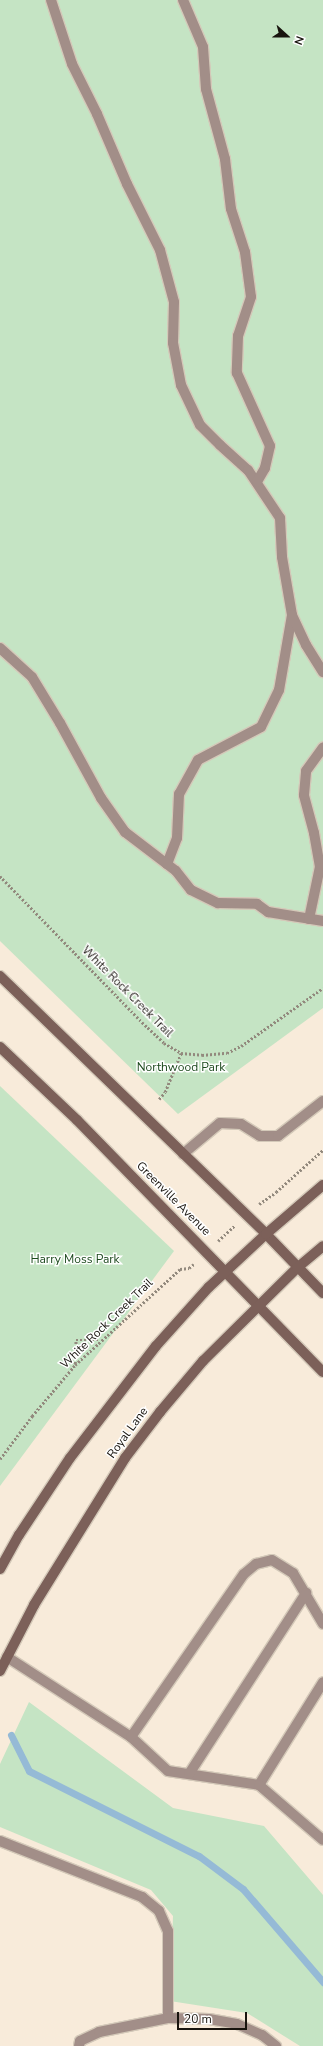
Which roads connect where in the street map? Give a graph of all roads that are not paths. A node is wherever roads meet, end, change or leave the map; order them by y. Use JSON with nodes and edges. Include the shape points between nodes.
{"nodes":[{"id":1,"x":50,"y":0,"type":"edge"},
{"id":2,"x":183,"y":0,"type":"edge"},
{"id":3,"x":256,"y":482,"type":"junction"},
{"id":4,"x":292,"y":615,"type":"junction"},
{"id":5,"x":0,"y":648,"type":"edge"},
{"id":6,"x":323,"y":672,"type":"edge"},
{"id":7,"x":323,"y":748,"type":"edge"},
{"id":8,"x":166,"y":864,"type":"junction"},
{"id":9,"x":310,"y":919,"type":"junction"},
{"id":10,"x":323,"y":921,"type":"edge"},
{"id":11,"x":0,"y":976,"type":"edge"},
{"id":12,"x":0,"y":1047,"type":"edge"},
{"id":13,"x":323,"y":1101,"type":"edge"},
{"id":14,"x":184,"y":1154,"type":"junction"},
{"id":15,"x":323,"y":1185,"type":"edge"},
{"id":16,"x":266,"y":1234,"type":"junction"},
{"id":17,"x":323,"y":1246,"type":"edge"},
{"id":18,"x":297,"y":1268,"type":"junction"},
{"id":19,"x":226,"y":1272,"type":"junction"},
{"id":20,"x":323,"y":1293,"type":"edge"},
{"id":21,"x":259,"y":1306,"type":"junction"},
{"id":22,"x":323,"y":1372,"type":"edge"},
{"id":23,"x":0,"y":1568,"type":"edge"},
{"id":24,"x":306,"y":1593,"type":"junction"},
{"id":25,"x":323,"y":1624,"type":"edge"},
{"id":26,"x":4,"y":1655,"type":"edge"},
{"id":27,"x":0,"y":1671,"type":"edge"},
{"id":28,"x":323,"y":1682,"type":"edge"},
{"id":29,"x":131,"y":1737,"type":"junction"},
{"id":30,"x":189,"y":1774,"type":"junction"},
{"id":31,"x":259,"y":1785,"type":"junction"},
{"id":32,"x":323,"y":1840,"type":"edge"},
{"id":33,"x":0,"y":1841,"type":"edge"},
{"id":34,"x":168,"y":2018,"type":"junction"},
{"id":35,"x":78,"y":2046,"type":"edge"},
{"id":36,"x":276,"y":2046,"type":"edge"}],
"edges":[{"from":1,"to":3,"type":"street","via":[[72,64],[160,250],[174,302],[173,343],[181,385],[200,425],[248,470]]},
{"from":2,"to":3,"type":"street","via":[[203,46],[206,89],[225,159],[231,209],[245,252],[250,297],[238,336],[237,373],[270,446],[266,468]]},
{"from":3,"to":4,"type":"street","via":[[280,518],[282,557]]},
{"from":4,"to":6,"type":"street","via":[[306,645]]},
{"from":4,"to":8,"type":"street","via":[[279,690],[274,703],[261,727],[198,760],[179,794],[177,838]]},
{"from":5,"to":8,"type":"street","via":[[32,677],[101,798],[126,832]]},
{"from":7,"to":9,"type":"street","via":[[306,771],[304,796],[320,867]]},
{"from":8,"to":9,"type":"street","via":[[191,890],[218,903],[257,904],[268,912]]},
{"from":9,"to":10,"type":"street"},
{"from":11,"to":14,"type":"main road"},
{"from":12,"to":19,"type":"main road","name":"Greenville Avenue"},
{"from":13,"to":14,"type":"street","via":[[278,1136],[260,1136],[241,1124],[220,1123]]},
{"from":14,"to":16,"type":"main road"},
{"from":15,"to":16,"type":"main road"},
{"from":16,"to":18,"type":"main road"},
{"from":16,"to":19,"type":"main road"},
{"from":17,"to":18,"type":"main road","name":"Royal Lane"},
{"from":18,"to":20,"type":"main road"},
{"from":18,"to":21,"type":"main road","name":"Royal Lane"},
{"from":19,"to":21,"type":"main road","name":"Greenville Avenue"},
{"from":19,"to":23,"type":"main road","via":[[209,1287],[120,1391],[70,1458]]},
{"from":21,"to":22,"type":"main road","name":"Greenville Avenue"},
{"from":21,"to":26,"type":"main road","name":"Royal Lane","via":[[203,1361],[125,1458]]},
{"from":24,"to":25,"type":"street"},
{"from":24,"to":29,"type":"street","via":[[293,1572],[272,1560],[256,1564],[244,1574]]},
{"from":24,"to":30,"type":"street"},
{"from":26,"to":27,"type":"main road","name":"Royal Lane"},
{"from":26,"to":29,"type":"street"},
{"from":28,"to":31,"type":"street"},
{"from":29,"to":30,"type":"street","via":[[168,1771]]},
{"from":30,"to":31,"type":"street"},
{"from":31,"to":32,"type":"street"},
{"from":33,"to":34,"type":"street","via":[[142,1897],[159,1911],[168,1931]]},
{"from":34,"to":35,"type":"street","via":[[99,2032],[80,2041]]},
{"from":34,"to":36,"type":"street","via":[[209,2019],[237,2024],[262,2035]]}]}
